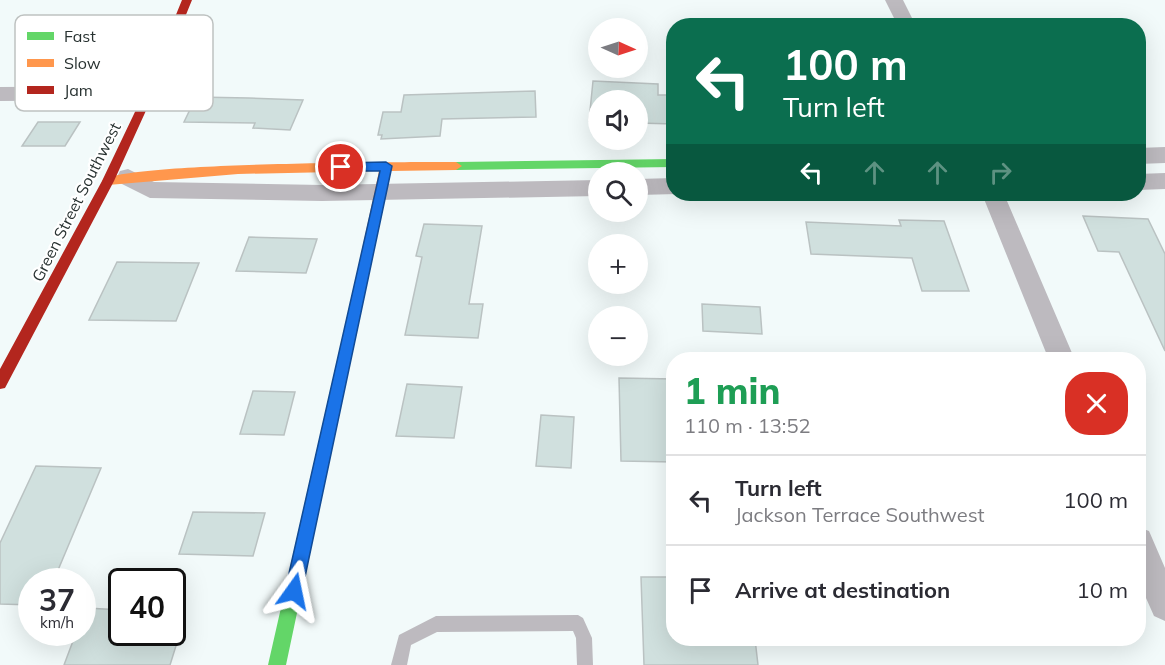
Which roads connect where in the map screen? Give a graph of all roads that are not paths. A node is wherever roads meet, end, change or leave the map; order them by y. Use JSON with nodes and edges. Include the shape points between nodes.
{"nodes":[{"id":1,"x":187,"y":0,"type":"edge"},
{"id":2,"x":894,"y":0,"type":"edge"},
{"id":3,"x":181,"y":15,"type":"edge"},
{"id":4,"x":903,"y":18,"type":"edge"},
{"id":5,"x":0,"y":94,"type":"edge"},
{"id":6,"x":15,"y":94,"type":"edge"},
{"id":7,"x":142,"y":111,"type":"edge"},
{"id":8,"x":1165,"y":155,"type":"edge"},
{"id":9,"x":1146,"y":156,"type":"edge"},
{"id":10,"x":666,"y":163,"type":"edge"},
{"id":11,"x":386,"y":166,"type":"junction"},
{"id":12,"x":118,"y":179,"type":"junction"},
{"id":13,"x":1165,"y":181,"type":"edge"},
{"id":14,"x":1146,"y":182,"type":"edge"},
{"id":15,"x":666,"y":186,"type":"edge"},
{"id":16,"x":648,"y":187,"type":"edge"},
{"id":17,"x":588,"y":188,"type":"edge"},
{"id":18,"x":381,"y":191,"type":"junction"},
{"id":19,"x":996,"y":201,"type":"edge"},
{"id":20,"x":1059,"y":352,"type":"edge"},
{"id":21,"x":0,"y":382,"type":"edge"},
{"id":22,"x":1146,"y":561,"type":"edge"},
{"id":23,"x":1165,"y":605,"type":"edge"},
{"id":24,"x":277,"y":665,"type":"edge"},
{"id":25,"x":399,"y":665,"type":"edge"},
{"id":26,"x":585,"y":665,"type":"edge"}],
"edges":[{"from":1,"to":3,"type":"street","name":"Green Street Southwest"},
{"from":2,"to":4,"type":"street"},
{"from":5,"to":6,"type":"street"},
{"from":7,"to":12,"type":"street","name":"Green Street Southwest"},
{"from":8,"to":9,"type":"street"},
{"from":10,"to":11,"type":"street"},
{"from":11,"to":12,"type":"street","via":[[250,168]]},
{"from":11,"to":18,"type":"street"},
{"from":12,"to":18,"type":"street","via":[[150,190]]},
{"from":12,"to":21,"type":"street","name":"Green Street Southwest"},
{"from":13,"to":14,"type":"street"},
{"from":15,"to":16,"type":"street"},
{"from":17,"to":18,"type":"street"},
{"from":18,"to":24,"type":"street"},
{"from":19,"to":20,"type":"street"},
{"from":22,"to":23,"type":"street"},
{"from":25,"to":26,"type":"lane","via":[[404,640],[436,624],[531,623],[578,623],[584,639]]}]}
